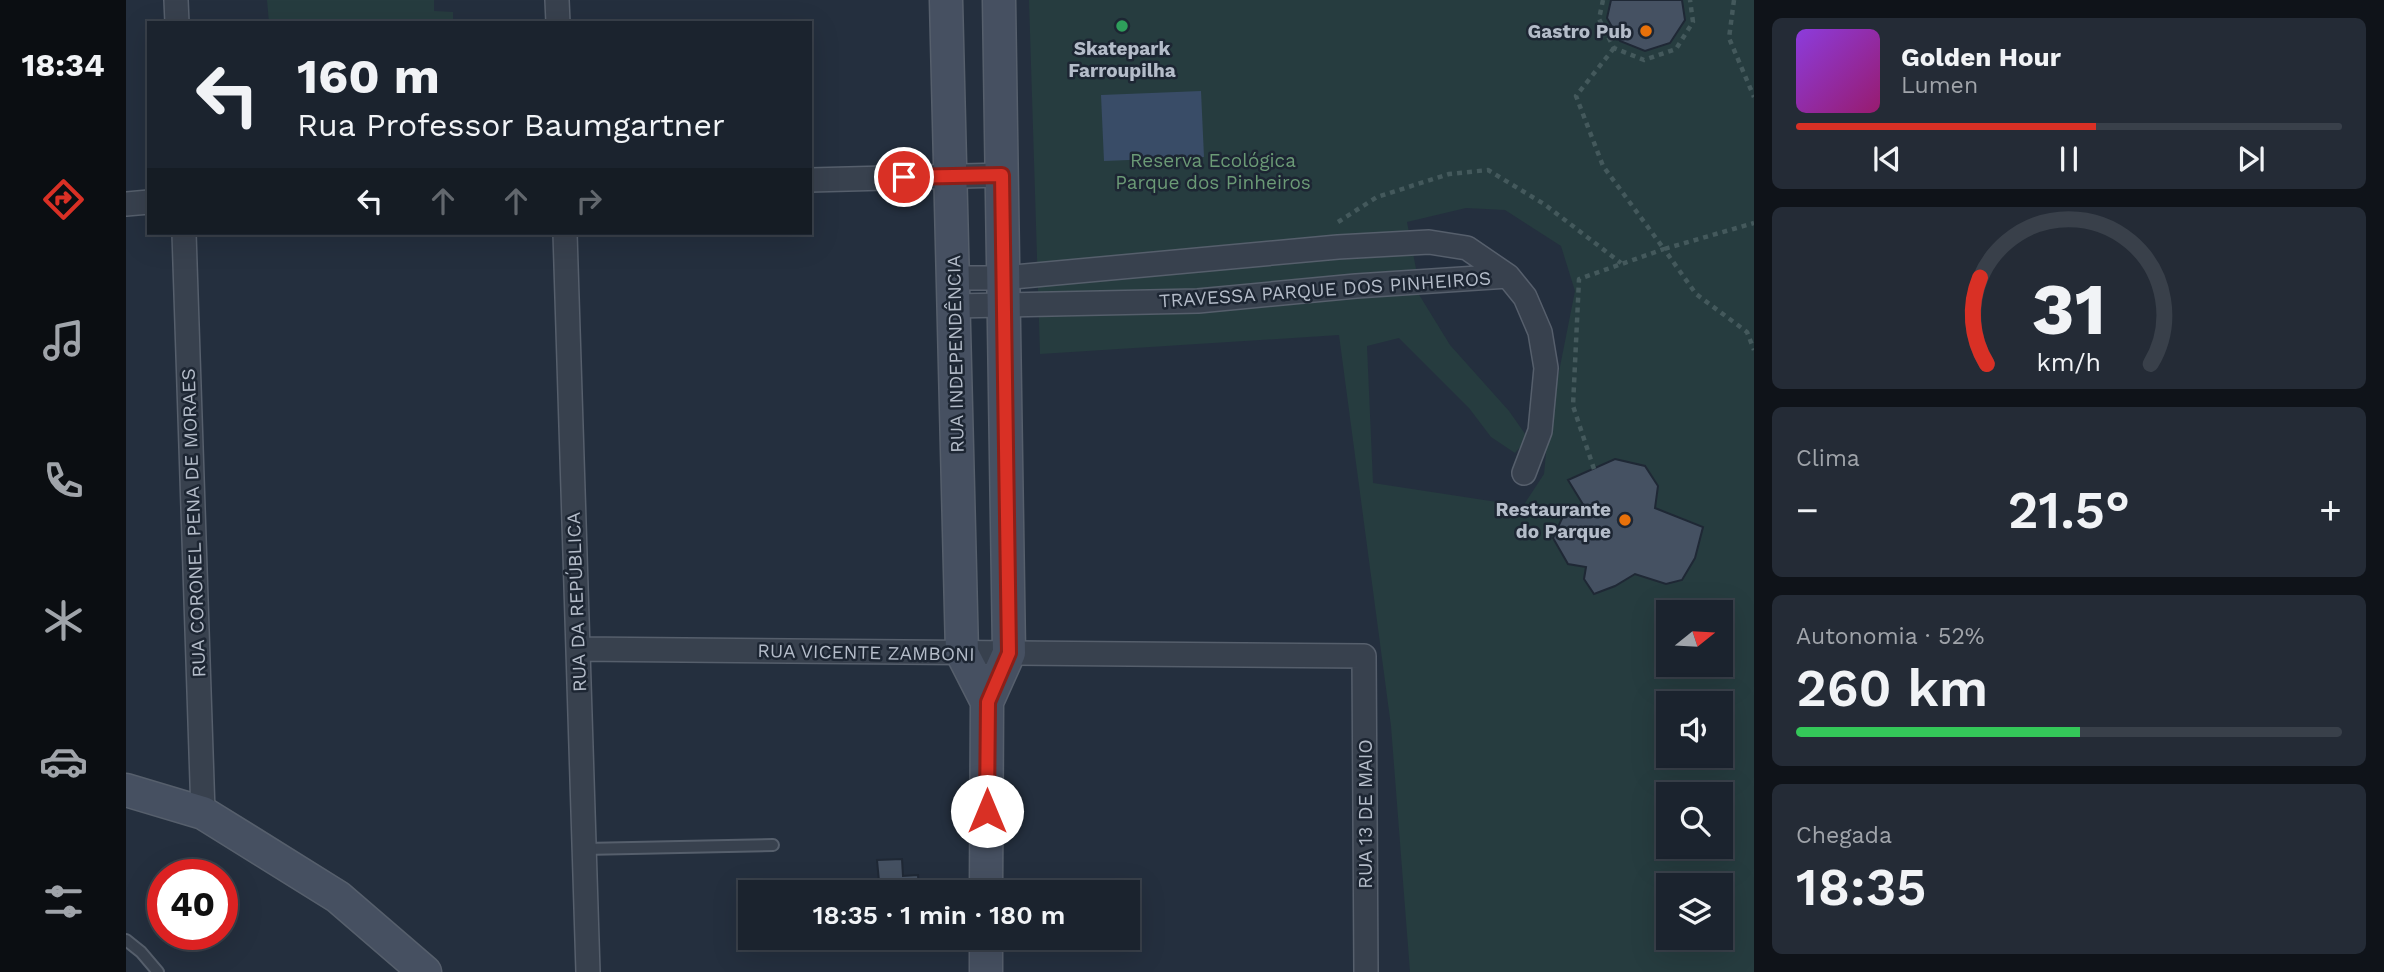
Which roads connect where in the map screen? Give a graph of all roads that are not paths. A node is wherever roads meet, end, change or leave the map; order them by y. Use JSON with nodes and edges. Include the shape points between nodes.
{"nodes":[{"id":1,"x":176,"y":0,"type":"edge"},
{"id":2,"x":557,"y":0,"type":"edge"},
{"id":3,"x":946,"y":0,"type":"edge"},
{"id":4,"x":999,"y":0,"type":"edge"},
{"id":5,"x":177,"y":21,"type":"edge"},
{"id":6,"x":558,"y":21,"type":"edge"},
{"id":7,"x":1002,"y":175,"type":"junction"},
{"id":8,"x":950,"y":176,"type":"junction"},
{"id":9,"x":812,"y":180,"type":"edge"},
{"id":10,"x":147,"y":202,"type":"edge"},
{"id":11,"x":126,"y":204,"type":"edge"},
{"id":12,"x":184,"y":235,"type":"edge"},
{"id":13,"x":565,"y":235,"type":"edge"},
{"id":14,"x":1508,"y":276,"type":"junction"},
{"id":15,"x":953,"y":292,"type":"junction"},
{"id":16,"x":1003,"y":292,"type":"junction"},
{"id":17,"x":1524,"y":473,"type":"dead end"},
{"id":18,"x":957,"y":476,"type":"junction"},
{"id":19,"x":1006,"y":476,"type":"junction"},
{"id":20,"x":578,"y":649,"type":"junction"},
{"id":21,"x":962,"y":653,"type":"junction"},
{"id":22,"x":1009,"y":653,"type":"junction"},
{"id":23,"x":1364,"y":656,"type":"joint"},
{"id":24,"x":988,"y":702,"type":"junction"},
{"id":25,"x":126,"y":790,"type":"edge"},
{"id":26,"x":203,"y":813,"type":"junction"},
{"id":27,"x":774,"y":845,"type":"dead end"},
{"id":28,"x":584,"y":849,"type":"junction"},
{"id":29,"x":986,"y":880,"type":"edge"},
{"id":30,"x":126,"y":940,"type":"edge"},
{"id":31,"x":986,"y":950,"type":"edge"},
{"id":32,"x":158,"y":972,"type":"edge"},
{"id":33,"x":425,"y":972,"type":"edge"},
{"id":34,"x":588,"y":972,"type":"edge"},
{"id":35,"x":986,"y":972,"type":"edge"},
{"id":36,"x":1366,"y":972,"type":"edge"}],
"edges":[{"from":1,"to":5,"type":"street"},
{"from":2,"to":6,"type":"street"},
{"from":3,"to":8,"type":"street","name":"RUA INDEPENDÊNCIA"},
{"from":4,"to":7,"type":"street","name":"RUA INDEPENDÊNCIA"},
{"from":7,"to":8,"type":"street"},
{"from":7,"to":16,"type":"street","name":"RUA INDEPENDÊNCIA"},
{"from":8,"to":9,"type":"street"},
{"from":8,"to":15,"type":"street","name":"RUA INDEPENDÊNCIA"},
{"from":10,"to":11,"type":"street"},
{"from":12,"to":26,"type":"street","name":"RUA CORONEL PENA DE MORAES"},
{"from":13,"to":20,"type":"street","name":"RUA DA REPÚBLICA"},
{"from":14,"to":16,"type":"street","name":"TRAVESSA PARQUE DOS PINHEIROS","via":[[1198,301]]},
{"from":14,"to":16,"type":"street","name":"TRAVESSA PARQUE DOS PINHEIROS","via":[[1467,248],[1429,242],[1294,251]]},
{"from":14,"to":17,"type":"street","via":[[1525,297],[1540,332],[1546,368],[1540,431]]},
{"from":15,"to":16,"type":"street","name":"TRAVESSA PARQUE DOS PINHEIROS"},
{"from":15,"to":18,"type":"street","name":"RUA INDEPENDÊNCIA"},
{"from":16,"to":19,"type":"street","name":"RUA INDEPENDÊNCIA"},
{"from":18,"to":19,"type":"street"},
{"from":18,"to":21,"type":"street","name":"RUA INDEPENDÊNCIA"},
{"from":19,"to":22,"type":"street","name":"RUA INDEPENDÊNCIA"},
{"from":20,"to":21,"type":"street","name":"RUA VICENTE ZAMBONI"},
{"from":20,"to":28,"type":"street","name":"RUA DA REPÚBLICA"},
{"from":21,"to":22,"type":"street","name":"RUA VICENTE ZAMBONI"},
{"from":21,"to":24,"type":"street","name":"RUA INDEPENDÊNCIA"},
{"from":22,"to":23,"type":"street","name":"RUA VICENTE ZAMBONI"},
{"from":22,"to":24,"type":"street","name":"RUA INDEPENDÊNCIA"},
{"from":23,"to":36,"type":"street","name":"RUA 13 DE MAIO"},
{"from":24,"to":29,"type":"street","name":"RUA INDEPENDÊNCIA"},
{"from":25,"to":26,"type":"street"},
{"from":26,"to":33,"type":"street","via":[[338,897]]},
{"from":27,"to":28,"type":"lane"},
{"from":28,"to":34,"type":"street","name":"RUA DA REPÚBLICA"},
{"from":30,"to":32,"type":"lane"},
{"from":31,"to":35,"type":"street"}]}
